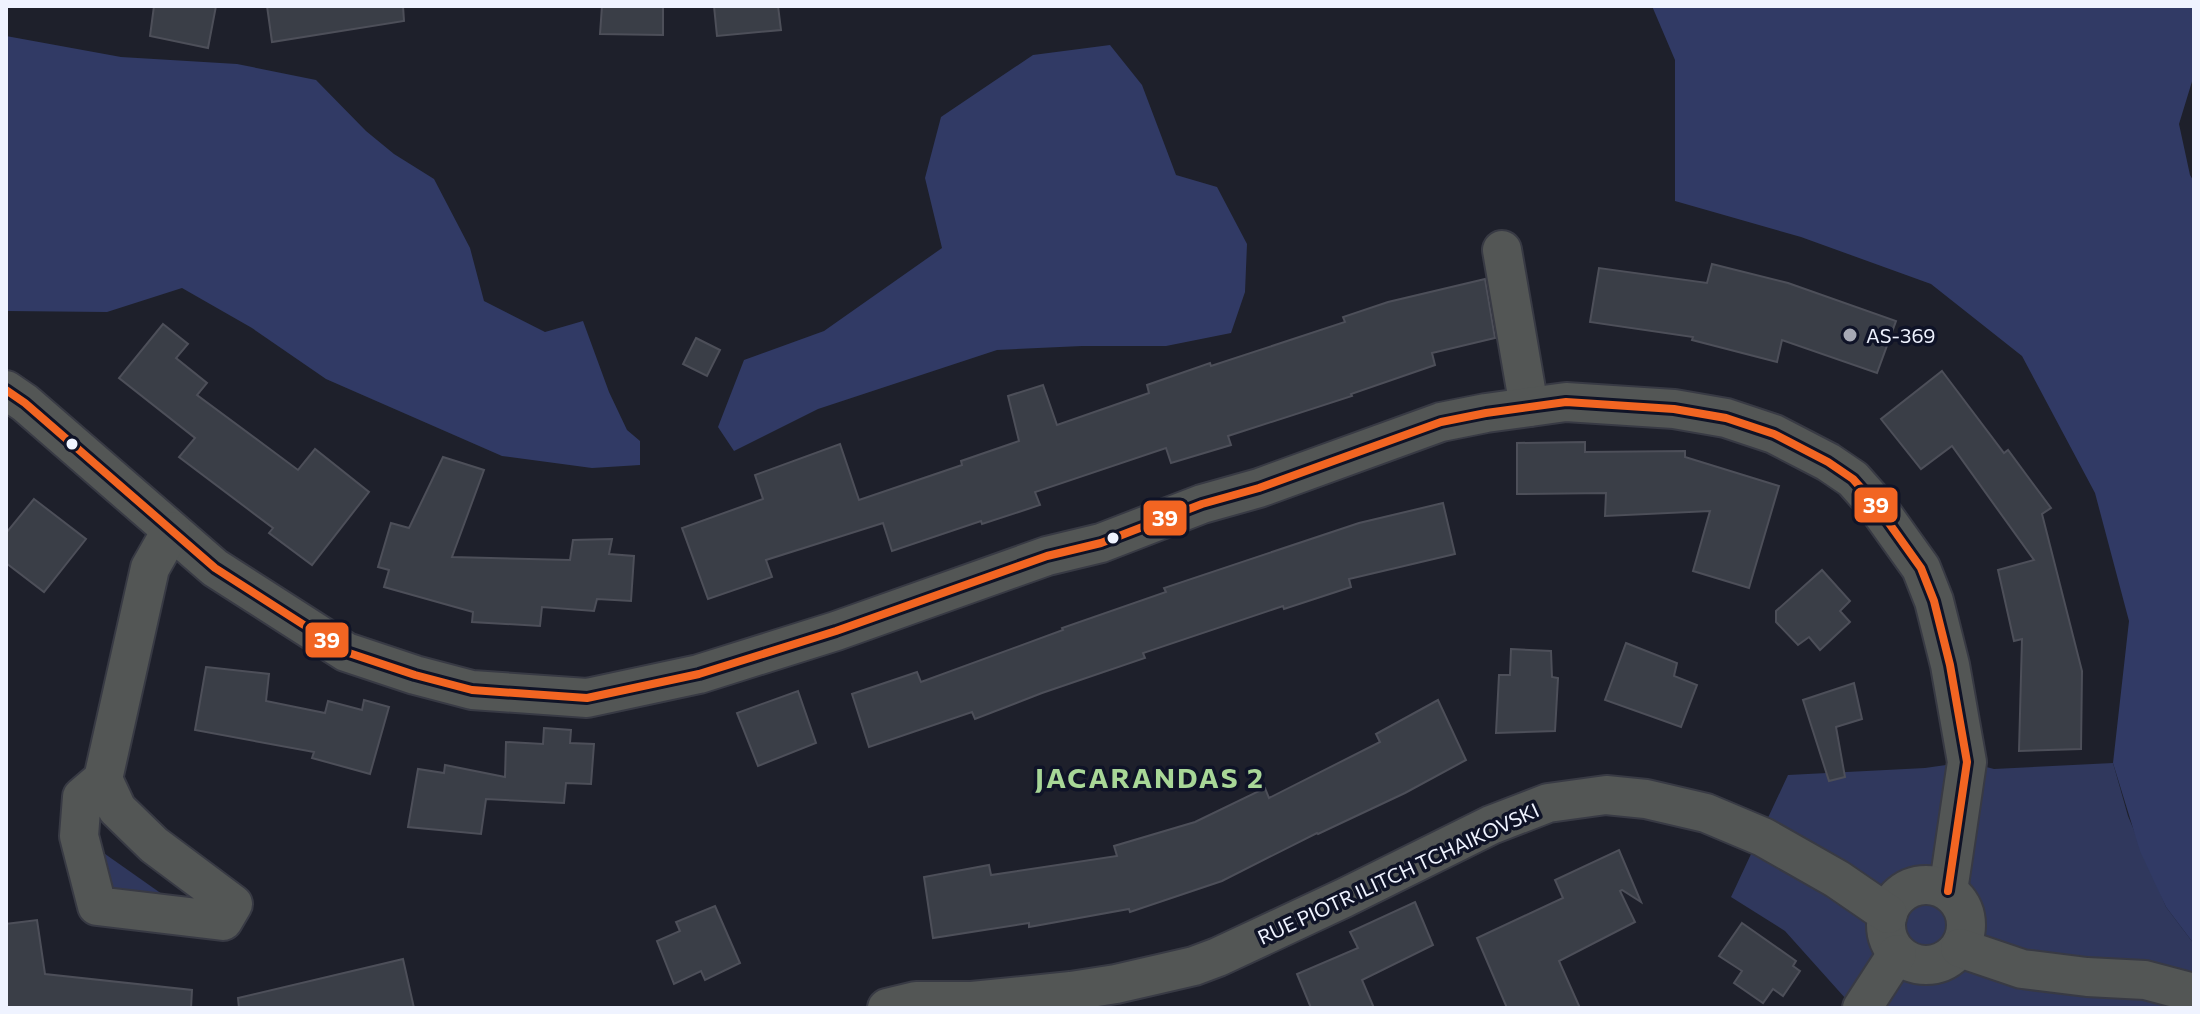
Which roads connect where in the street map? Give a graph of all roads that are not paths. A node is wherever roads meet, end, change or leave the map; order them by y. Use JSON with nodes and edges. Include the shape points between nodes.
{"nodes":[{"id":1,"x":1502,"y":250,"type":"dead end"},
{"id":2,"x":6,"y":390,"type":"edge"},
{"id":3,"x":1529,"y":407,"type":"junction"},
{"id":4,"x":171,"y":531,"type":"junction"},
{"id":5,"x":103,"y":779,"type":"dead end"},
{"id":6,"x":1948,"y":891,"type":"junction"},
{"id":7,"x":1888,"y":914,"type":"junction"},
{"id":8,"x":1960,"y":948,"type":"junction"},
{"id":9,"x":1897,"y":954,"type":"junction"},
{"id":10,"x":2194,"y":993,"type":"edge"},
{"id":11,"x":887,"y":1008,"type":"edge"},
{"id":12,"x":1862,"y":1008,"type":"edge"}],
"edges":[{"from":1,"to":3,"type":"street"},
{"from":2,"to":4,"type":"street"},
{"from":3,"to":4,"type":"street","via":[[1441,422],[836,631],[699,674],[587,698],[472,690],[346,652],[215,568]]},
{"from":3,"to":6,"type":"street","via":[[1566,402],[1726,418],[1774,434],[1828,462],[1853,479],[1876,505],[1921,568],[1952,677],[1967,762]]},
{"from":4,"to":5,"type":"street","via":[[150,568]]},
{"from":6,"to":7,"type":"street","via":[[1937,886],[1913,888],[1893,902]]},
{"from":6,"to":8,"type":"street","via":[[1958,899],[1967,923]]},
{"from":7,"to":9,"type":"street","via":[[1887,935]]},
{"from":7,"to":11,"type":"street","name":"RUE PIOTR ILITCH TCHAIKOVSKI","via":[[1763,837],[1706,813],[1606,795],[1548,803],[1491,825],[1194,966],[1071,991],[916,1001]]},
{"from":8,"to":9,"type":"street","via":[[1942,963],[1930,965]]},
{"from":8,"to":10,"type":"street","via":[[2022,969],[2145,980]]},
{"from":9,"to":12,"type":"street"}]}
